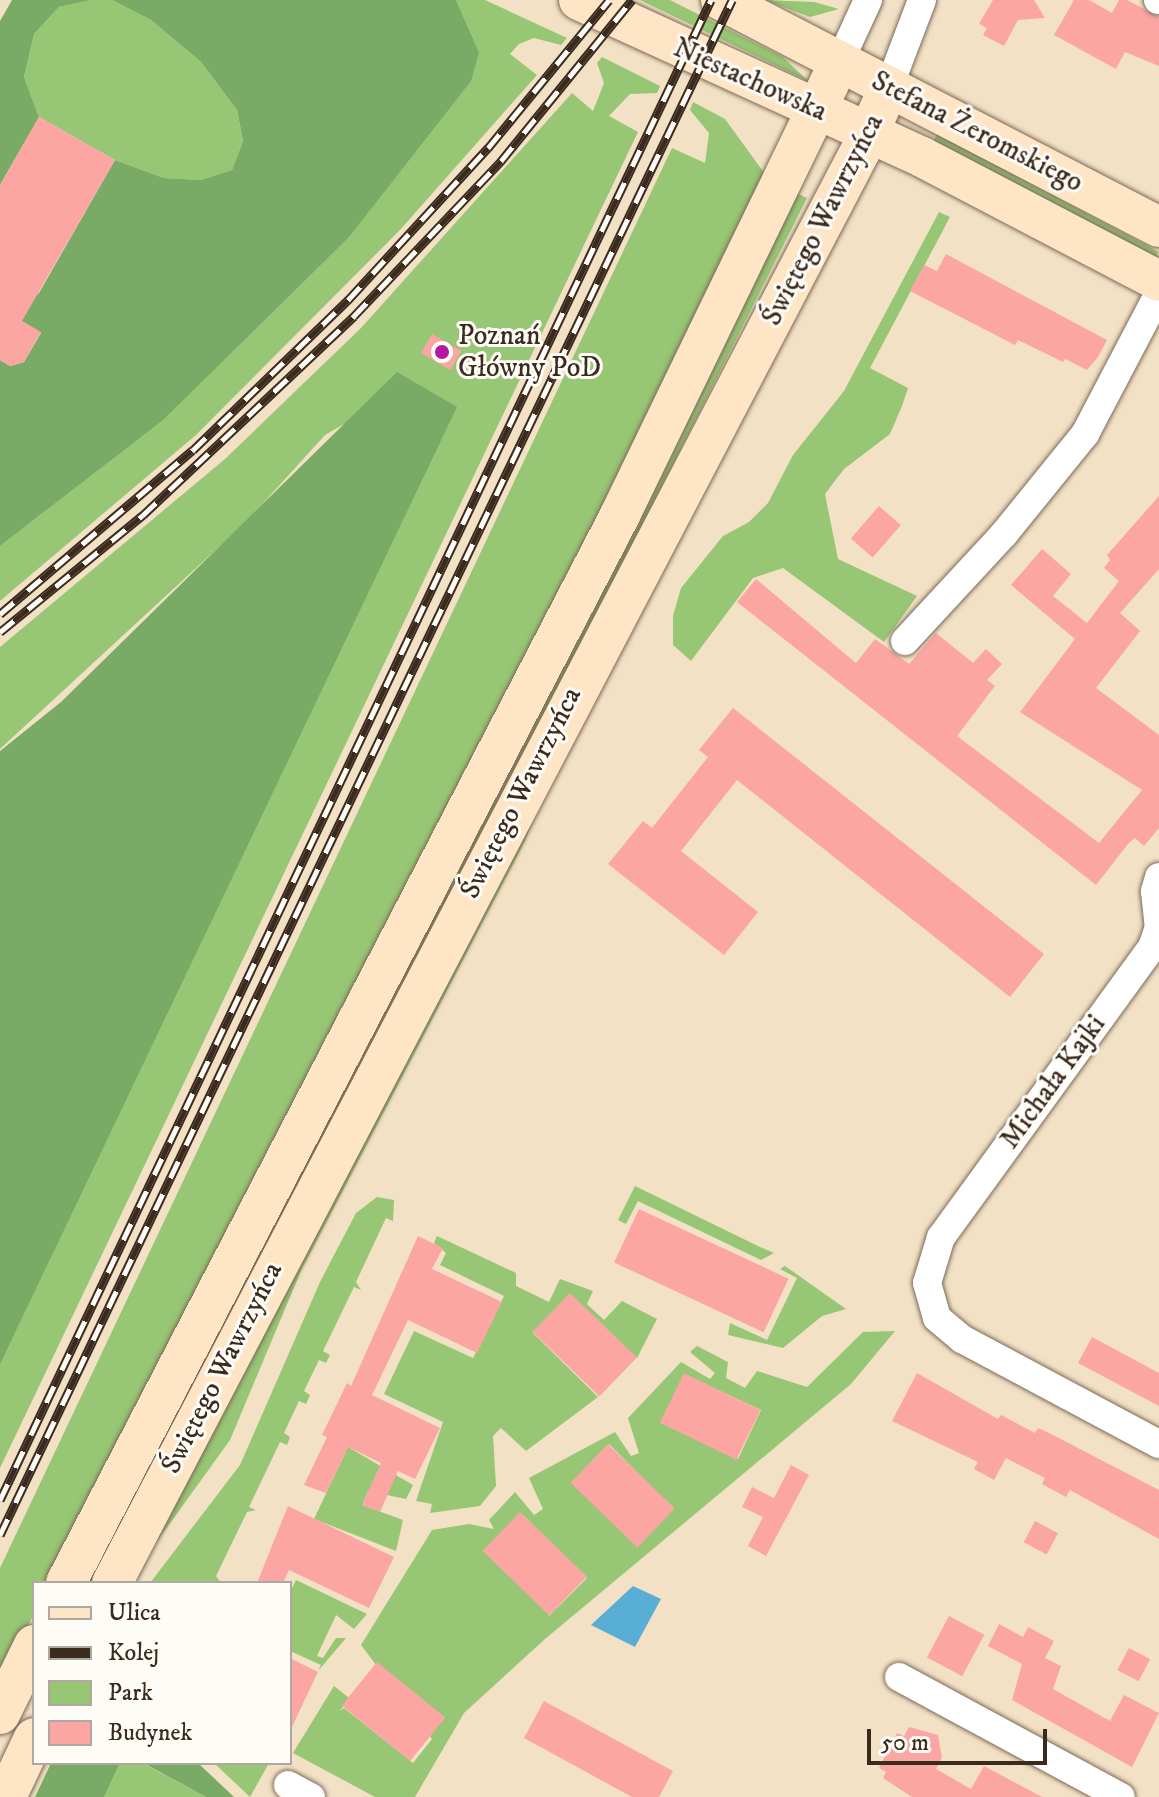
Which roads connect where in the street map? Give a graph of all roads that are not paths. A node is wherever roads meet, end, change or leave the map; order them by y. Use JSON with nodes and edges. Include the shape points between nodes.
{"nodes":[{"id":1,"x":579,"y":0,"type":"edge"},
{"id":2,"x":721,"y":0,"type":"edge"},
{"id":3,"x":868,"y":0,"type":"edge"},
{"id":4,"x":922,"y":0,"type":"edge"},
{"id":5,"x":795,"y":37,"type":"joint"},
{"id":6,"x":840,"y":61,"type":"junction"},
{"id":7,"x":889,"y":87,"type":"junction"},
{"id":8,"x":818,"y":111,"type":"junction"},
{"id":9,"x":870,"y":133,"type":"junction"},
{"id":10,"x":922,"y":157,"type":"joint"},
{"id":11,"x":1159,"y":227,"type":"edge"},
{"id":12,"x":1159,"y":281,"type":"edge"},
{"id":13,"x":1159,"y":293,"type":"edge"},
{"id":14,"x":905,"y":641,"type":"dead end"},
{"id":15,"x":1159,"y":877,"type":"edge"},
{"id":16,"x":1159,"y":1444,"type":"edge"},
{"id":17,"x":67,"y":1581,"type":"edge"},
{"id":18,"x":113,"y":1581,"type":"edge"},
{"id":19,"x":32,"y":1649,"type":"edge"},
{"id":20,"x":899,"y":1677,"type":"dead end"},
{"id":21,"x":0,"y":1714,"type":"edge"},
{"id":22,"x":32,"y":1742,"type":"edge"},
{"id":23,"x":6,"y":1797,"type":"edge"},
{"id":24,"x":1121,"y":1797,"type":"edge"}],
"edges":[{"from":1,"to":8,"type":"main road","name":"Niestachowska"},
{"from":2,"to":5,"type":"main road","name":"Niestachowska"},
{"from":3,"to":6,"type":"street","name":"Świętego Wawrzyńca"},
{"from":4,"to":7,"type":"street","name":"Świętego Wawrzyńca"},
{"from":5,"to":6,"type":"main road","name":"Stefana Żeromskiego"},
{"from":6,"to":7,"type":"main road","name":"Stefana Żeromskiego"},
{"from":6,"to":8,"type":"main road","name":"Świętego Wawrzyńca"},
{"from":7,"to":9,"type":"main road","name":"Świętego Wawrzyńca"},
{"from":7,"to":11,"type":"main road","name":"Stefana Żeromskiego"},
{"from":8,"to":9,"type":"main road","name":"Niestachowska"},
{"from":8,"to":17,"type":"main road","name":"Świętego Wawrzyńca","via":[[613,529]]},
{"from":9,"to":10,"type":"main road","name":"Niestachowska"},
{"from":9,"to":18,"type":"main road","name":"Świętego Wawrzyńca"},
{"from":10,"to":12,"type":"main road","name":"Stefana Żeromskiego"},
{"from":13,"to":14,"type":"street","via":[[1085,434],[1004,534]]},
{"from":15,"to":16,"type":"street","name":"Michała Kajki","via":[[1159,927],[1152,947],[941,1237],[927,1283],[937,1318],[955,1334]]},
{"from":19,"to":21,"type":"main road"},
{"from":20,"to":24,"type":"street"},
{"from":22,"to":23,"type":"main road"}]}
